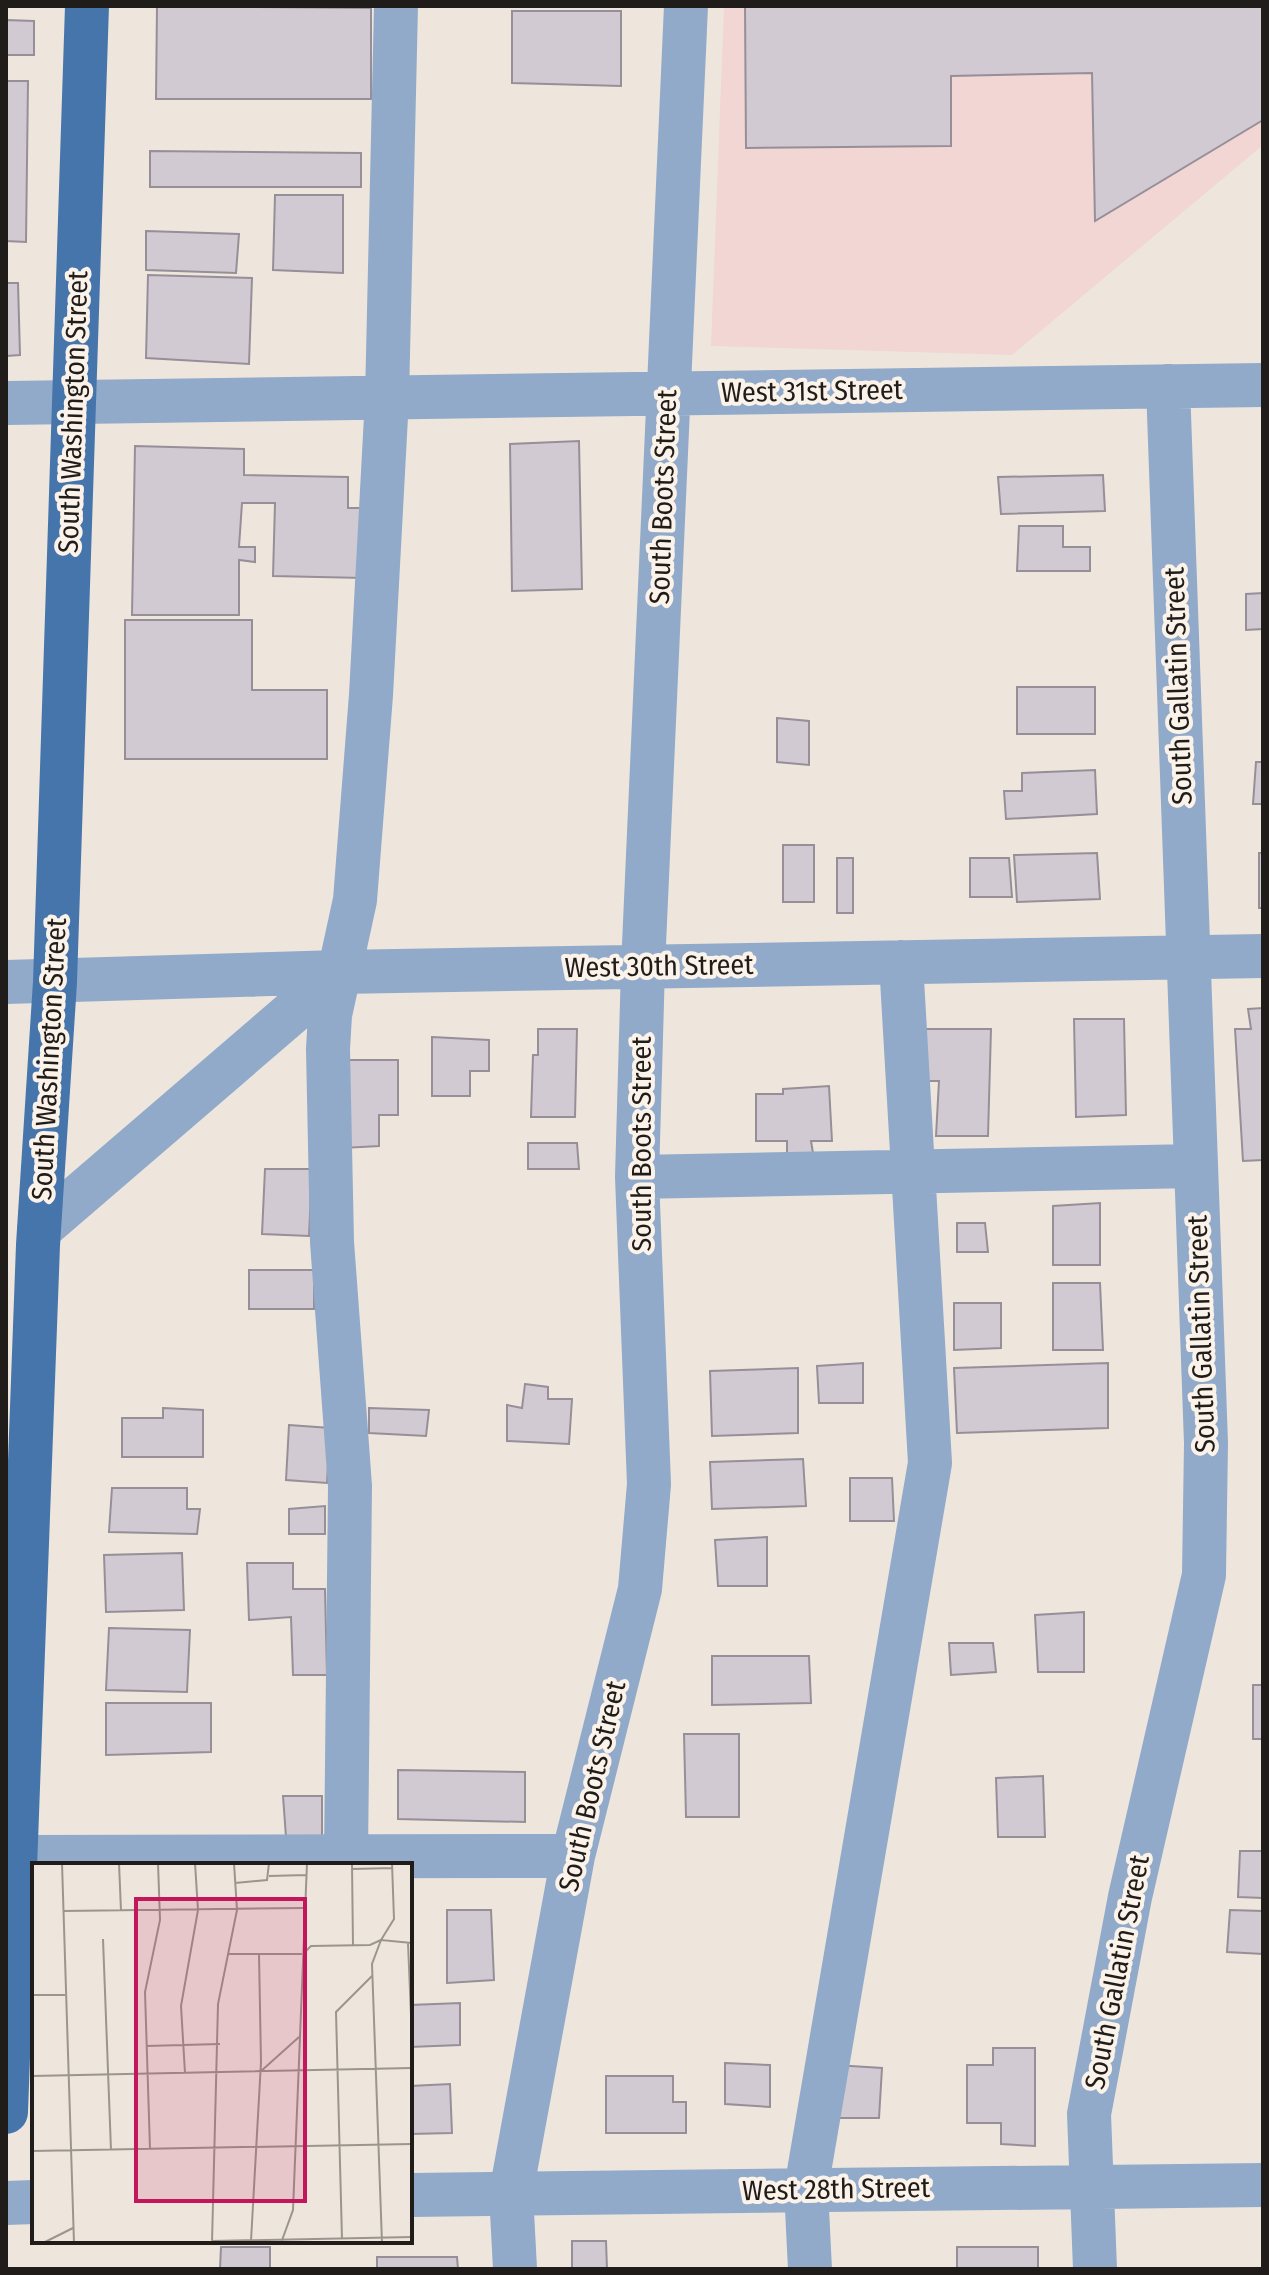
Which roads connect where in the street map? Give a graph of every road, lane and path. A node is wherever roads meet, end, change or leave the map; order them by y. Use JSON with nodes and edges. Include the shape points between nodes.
{"nodes":[{"id":1,"x":87,"y":6,"type":"edge"},
{"id":2,"x":396,"y":6,"type":"edge"},
{"id":3,"x":686,"y":6,"type":"edge"},
{"id":4,"x":1263,"y":385,"type":"edge"},
{"id":5,"x":1168,"y":386,"type":"junction"},
{"id":6,"x":668,"y":393,"type":"junction"},
{"id":7,"x":387,"y":398,"type":"junction"},
{"id":8,"x":74,"y":402,"type":"junction"},
{"id":9,"x":6,"y":403,"type":"edge"},
{"id":10,"x":1263,"y":956,"type":"edge"},
{"id":11,"x":1187,"y":958,"type":"junction"},
{"id":12,"x":901,"y":962,"type":"junction"},
{"id":13,"x":643,"y":967,"type":"junction"},
{"id":14,"x":339,"y":972,"type":"junction"},
{"id":15,"x":6,"y":982,"type":"edge"},
{"id":16,"x":55,"y":982,"type":"junction"},
{"id":17,"x":1195,"y":1166,"type":"junction"},
{"id":18,"x":914,"y":1171,"type":"junction"},
{"id":19,"x":637,"y":1177,"type":"junction"},
{"id":20,"x":39,"y":1230,"type":"junction"},
{"id":21,"x":346,"y":1856,"type":"junction"},
{"id":22,"x":573,"y":1856,"type":"junction"},
{"id":23,"x":12,"y":1863,"type":"edge"},
{"id":24,"x":9,"y":1995,"type":"edge"},
{"id":25,"x":6,"y":2112,"type":"edge"},
{"id":26,"x":1263,"y":2185,"type":"edge"},
{"id":27,"x":1092,"y":2186,"type":"junction"},
{"id":28,"x":806,"y":2189,"type":"junction"},
{"id":29,"x":511,"y":2193,"type":"junction"},
{"id":30,"x":412,"y":2195,"type":"edge"},
{"id":31,"x":32,"y":2202,"type":"edge"},
{"id":32,"x":6,"y":2203,"type":"edge"},
{"id":33,"x":515,"y":2269,"type":"edge"},
{"id":34,"x":810,"y":2269,"type":"edge"},
{"id":35,"x":1095,"y":2269,"type":"edge"}],
"edges":[{"from":1,"to":8,"type":"main road","name":"South Washington Street"},
{"from":2,"to":7,"type":"street"},
{"from":3,"to":6,"type":"street","name":"South Boots Street"},
{"from":4,"to":5,"type":"street","name":"West 31st Street"},
{"from":5,"to":6,"type":"street","name":"West 31st Street"},
{"from":5,"to":11,"type":"street","name":"South Gallatin Street"},
{"from":6,"to":7,"type":"street","name":"West 31st Street"},
{"from":6,"to":13,"type":"street","name":"South Boots Street"},
{"from":7,"to":8,"type":"street","name":"West 31st Street"},
{"from":7,"to":14,"type":"street","via":[[355,900]]},
{"from":8,"to":9,"type":"street","name":"West 31st Street"},
{"from":8,"to":16,"type":"main road","name":"South Washington Street"},
{"from":10,"to":11,"type":"street","name":"West 30th Street"},
{"from":11,"to":12,"type":"street","name":"West 30th Street"},
{"from":11,"to":17,"type":"street","name":"South Gallatin Street"},
{"from":12,"to":13,"type":"street","name":"West 30th Street"},
{"from":12,"to":18,"type":"street"},
{"from":13,"to":14,"type":"street","name":"West 30th Street"},
{"from":13,"to":19,"type":"street","name":"South Boots Street"},
{"from":14,"to":16,"type":"street","name":"West 30th Street"},
{"from":14,"to":20,"type":"street"},
{"from":14,"to":21,"type":"street","via":[[328,1049],[332,1242],[350,1486]]},
{"from":15,"to":16,"type":"street","name":"West 30th Street"},
{"from":16,"to":20,"type":"main road","name":"South Washington Street"},
{"from":17,"to":18,"type":"street"},
{"from":17,"to":27,"type":"street","name":"South Gallatin Street","via":[[1206,1443],[1204,1575],[1130,1897],[1089,2114]]},
{"from":18,"to":19,"type":"street"},
{"from":18,"to":28,"type":"street","via":[[930,1463]]},
{"from":19,"to":22,"type":"street","name":"South Boots Street","via":[[649,1484],[640,1589]]},
{"from":20,"to":23,"type":"main road","name":"South Washington Street"},
{"from":21,"to":22,"type":"street"},
{"from":21,"to":23,"type":"street"},
{"from":22,"to":29,"type":"street","name":"South Boots Street"},
{"from":23,"to":24,"type":"main road","name":"South Washington Street"},
{"from":24,"to":25,"type":"main road","name":"South Washington Street"},
{"from":26,"to":27,"type":"street","name":"West 28th Street"},
{"from":27,"to":28,"type":"street","name":"West 28th Street"},
{"from":27,"to":35,"type":"street","name":"South Gallatin Street"},
{"from":28,"to":29,"type":"street","name":"West 28th Street"},
{"from":28,"to":34,"type":"street"},
{"from":29,"to":30,"type":"street","name":"West 28th Street"},
{"from":29,"to":33,"type":"street","name":"South Boots Street"},
{"from":31,"to":32,"type":"street"}]}
